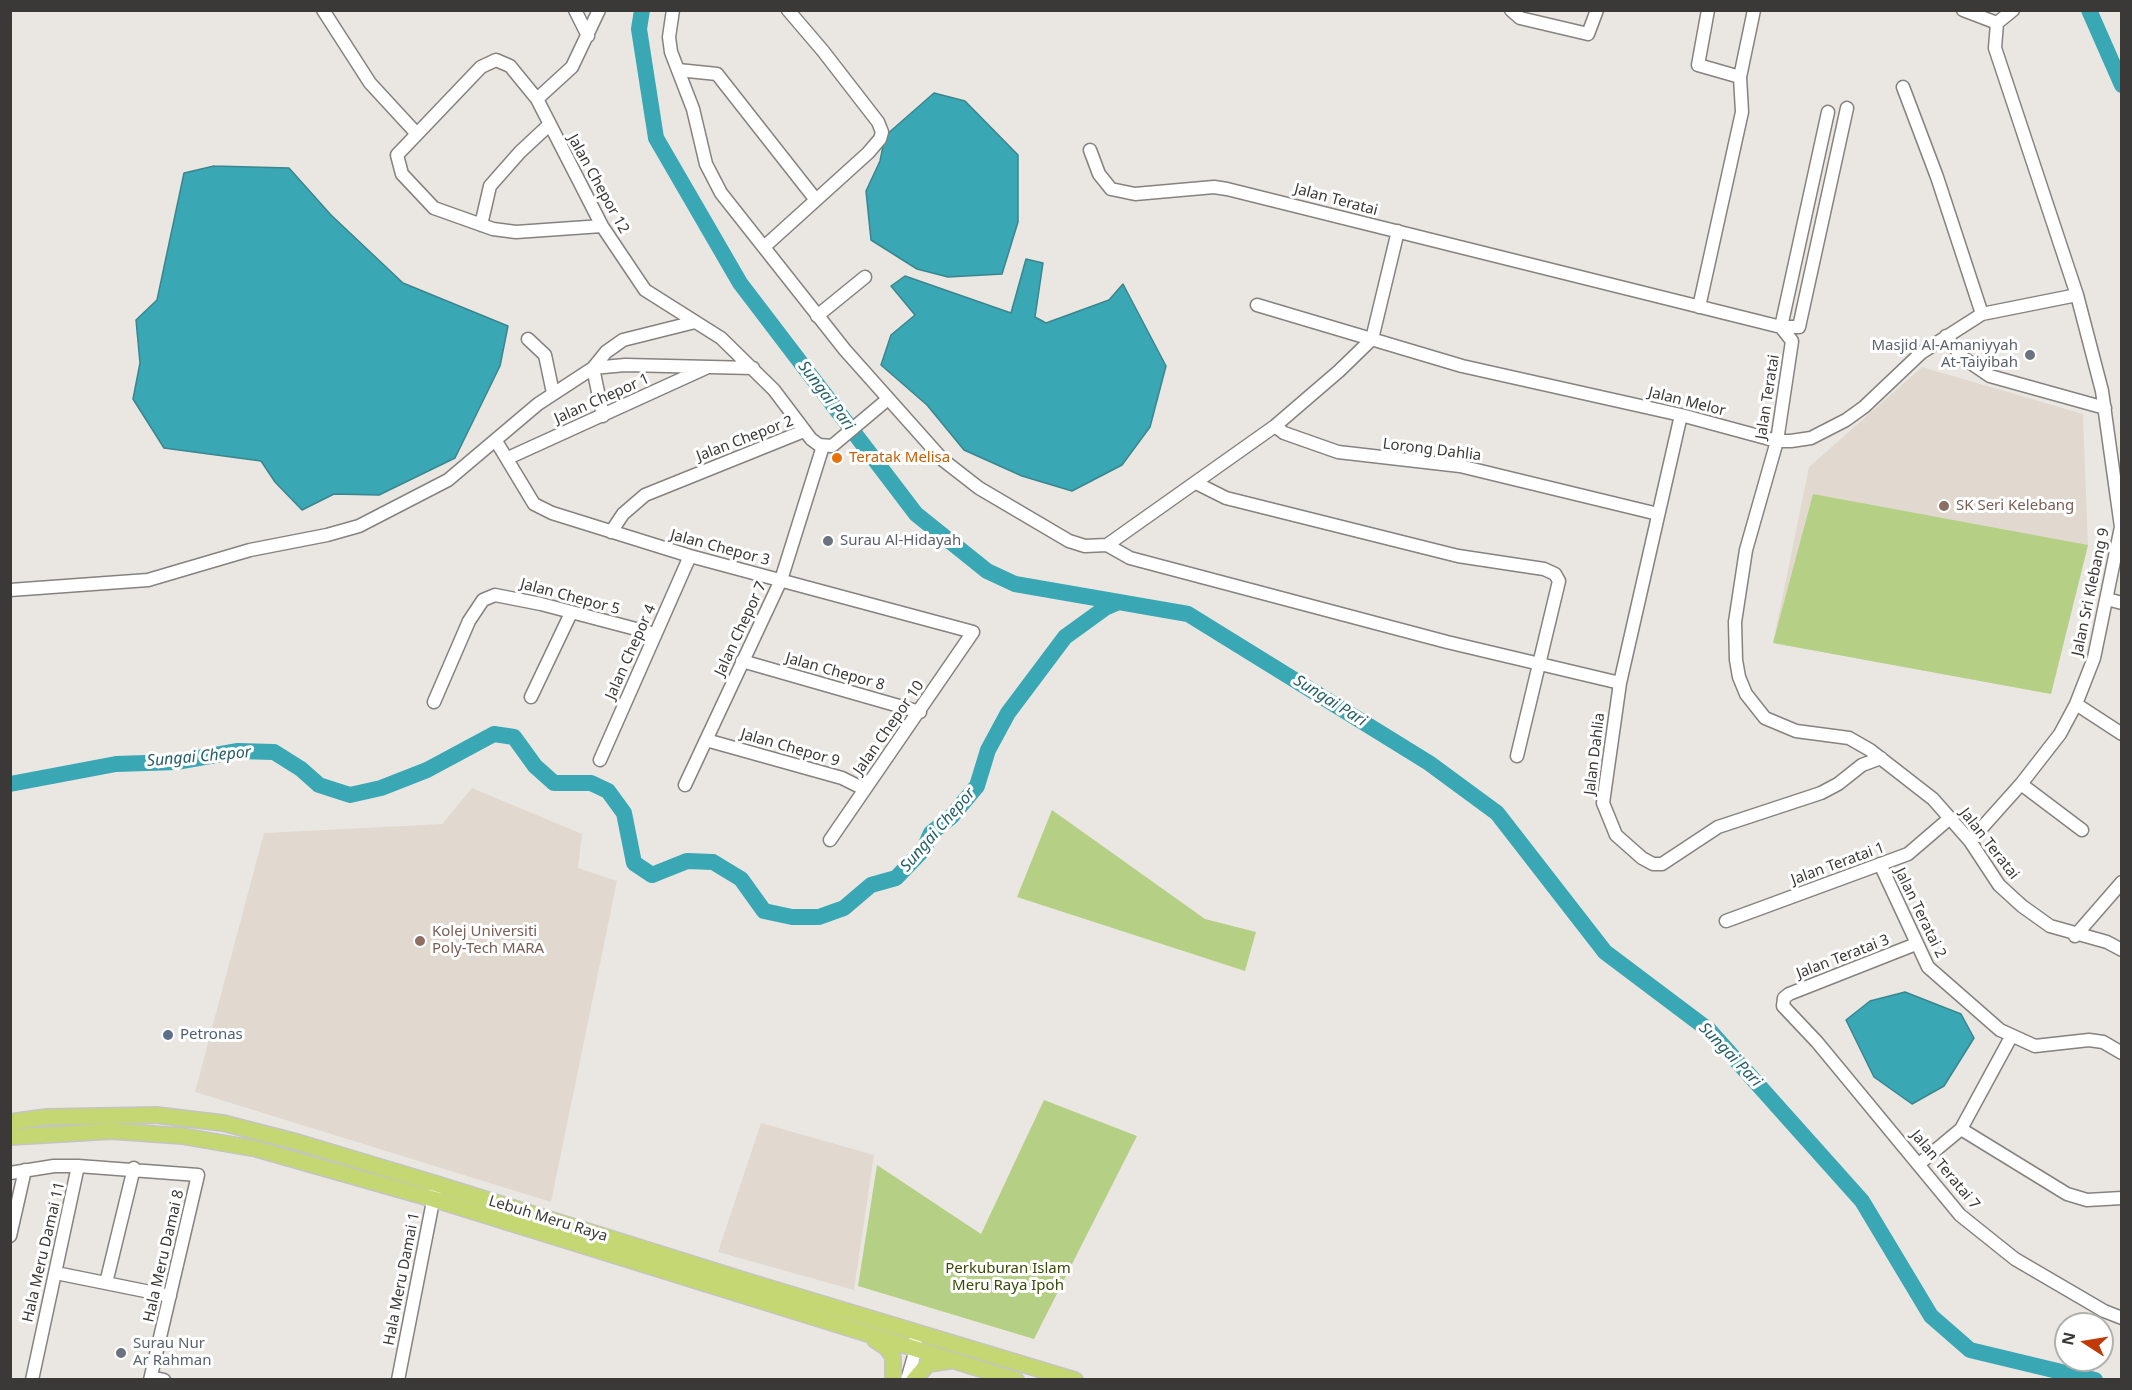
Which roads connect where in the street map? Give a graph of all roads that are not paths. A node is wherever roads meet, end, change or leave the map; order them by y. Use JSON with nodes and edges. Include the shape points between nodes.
{"nodes":[{"id":1,"x":323,"y":10,"type":"edge"},
{"id":2,"x":575,"y":10,"type":"edge"},
{"id":3,"x":599,"y":10,"type":"edge"},
{"id":4,"x":673,"y":10,"type":"edge"},
{"id":5,"x":788,"y":10,"type":"edge"},
{"id":6,"x":1597,"y":10,"type":"edge"},
{"id":7,"x":1708,"y":10,"type":"edge"},
{"id":8,"x":1754,"y":10,"type":"edge"},
{"id":9,"x":1963,"y":10,"type":"edge"},
{"id":10,"x":2013,"y":10,"type":"edge"},
{"id":11,"x":1512,"y":12,"type":"edge"},
{"id":12,"x":1997,"y":23,"type":"junction"},
{"id":13,"x":588,"y":36,"type":"junction"},
{"id":14,"x":678,"y":70,"type":"junction"},
{"id":15,"x":1740,"y":77,"type":"junction"},
{"id":16,"x":1903,"y":87,"type":"dead end"},
{"id":17,"x":537,"y":99,"type":"junction"},
{"id":18,"x":1847,"y":108,"type":"dead end"},
{"id":19,"x":1828,"y":112,"type":"dead end"},
{"id":20,"x":549,"y":125,"type":"junction"},
{"id":21,"x":417,"y":134,"type":"junction"},
{"id":22,"x":1090,"y":150,"type":"dead end"},
{"id":23,"x":816,"y":200,"type":"junction"},
{"id":24,"x":481,"y":225,"type":"junction"},
{"id":25,"x":602,"y":226,"type":"junction"},
{"id":26,"x":1398,"y":231,"type":"junction"},
{"id":27,"x":765,"y":247,"type":"junction"},
{"id":28,"x":865,"y":277,"type":"dead end"},
{"id":29,"x":2077,"y":295,"type":"junction"},
{"id":30,"x":1257,"y":305,"type":"dead end"},
{"id":31,"x":1699,"y":307,"type":"junction"},
{"id":32,"x":1982,"y":314,"type":"junction"},
{"id":33,"x":817,"y":316,"type":"junction"},
{"id":34,"x":695,"y":322,"type":"junction"},
{"id":35,"x":1781,"y":327,"type":"junction"},
{"id":36,"x":1946,"y":336,"type":"junction"},
{"id":37,"x":528,"y":339,"type":"dead end"},
{"id":38,"x":1372,"y":339,"type":"junction"},
{"id":39,"x":708,"y":367,"type":"junction"},
{"id":40,"x":593,"y":368,"type":"junction"},
{"id":41,"x":753,"y":368,"type":"junction"},
{"id":42,"x":553,"y":393,"type":"junction"},
{"id":43,"x":888,"y":399,"type":"junction"},
{"id":44,"x":2105,"y":408,"type":"junction"},
{"id":45,"x":603,"y":416,"type":"junction"},
{"id":46,"x":1681,"y":416,"type":"junction"},
{"id":47,"x":1275,"y":426,"type":"junction"},
{"id":48,"x":804,"y":431,"type":"junction"},
{"id":49,"x":496,"y":441,"type":"junction"},
{"id":50,"x":1777,"y":441,"type":"junction"},
{"id":51,"x":823,"y":446,"type":"junction"},
{"id":52,"x":507,"y":458,"type":"junction"},
{"id":53,"x":2117,"y":459,"type":"edge"},
{"id":54,"x":1196,"y":483,"type":"junction"},
{"id":55,"x":1658,"y":514,"type":"junction"},
{"id":56,"x":2121,"y":531,"type":"edge"},
{"id":57,"x":611,"y":532,"type":"junction"},
{"id":58,"x":1107,"y":545,"type":"junction"},
{"id":59,"x":690,"y":556,"type":"junction"},
{"id":60,"x":781,"y":580,"type":"junction"},
{"id":61,"x":10,"y":590,"type":"edge"},
{"id":62,"x":2107,"y":599,"type":"junction"},
{"id":63,"x":2121,"y":603,"type":"edge"},
{"id":64,"x":571,"y":613,"type":"junction"},
{"id":65,"x":973,"y":632,"type":"joint"},
{"id":66,"x":655,"y":634,"type":"junction"},
{"id":67,"x":742,"y":661,"type":"junction"},
{"id":68,"x":1540,"y":663,"type":"junction"},
{"id":69,"x":1620,"y":683,"type":"junction"},
{"id":70,"x":531,"y":697,"type":"dead end"},
{"id":71,"x":434,"y":702,"type":"dead end"},
{"id":72,"x":2076,"y":704,"type":"junction"},
{"id":73,"x":920,"y":712,"type":"junction"},
{"id":74,"x":2121,"y":734,"type":"edge"},
{"id":75,"x":706,"y":740,"type":"junction"},
{"id":76,"x":1517,"y":756,"type":"dead end"},
{"id":77,"x":1881,"y":758,"type":"junction"},
{"id":78,"x":600,"y":760,"type":"dead end"},
{"id":79,"x":2021,"y":784,"type":"junction"},
{"id":80,"x":685,"y":785,"type":"dead end"},
{"id":81,"x":864,"y":789,"type":"junction"},
{"id":82,"x":1950,"y":818,"type":"junction"},
{"id":83,"x":2082,"y":830,"type":"dead end"},
{"id":84,"x":830,"y":840,"type":"dead end"},
{"id":85,"x":1970,"y":841,"type":"junction"},
{"id":86,"x":1880,"y":864,"type":"junction"},
{"id":87,"x":2121,"y":882,"type":"edge"},
{"id":88,"x":1726,"y":921,"type":"dead end"},
{"id":89,"x":2075,"y":936,"type":"junction"},
{"id":90,"x":1916,"y":944,"type":"junction"},
{"id":91,"x":2121,"y":950,"type":"edge"},
{"id":92,"x":1783,"y":1000,"type":"joint"},
{"id":93,"x":2011,"y":1036,"type":"junction"},
{"id":94,"x":2121,"y":1053,"type":"edge"},
{"id":95,"x":10,"y":1122,"type":"edge"},
{"id":96,"x":1961,"y":1129,"type":"junction"},
{"id":97,"x":10,"y":1137,"type":"edge"},
{"id":98,"x":1919,"y":1164,"type":"junction"},
{"id":99,"x":78,"y":1166,"type":"junction"},
{"id":100,"x":134,"y":1168,"type":"junction"},
{"id":101,"x":25,"y":1170,"type":"junction"},
{"id":102,"x":10,"y":1173,"type":"edge"},
{"id":103,"x":435,"y":1191,"type":"junction"},
{"id":104,"x":2121,"y":1198,"type":"edge"},
{"id":105,"x":10,"y":1236,"type":"edge"},
{"id":106,"x":56,"y":1273,"type":"junction"},
{"id":107,"x":106,"y":1283,"type":"junction"},
{"id":108,"x":170,"y":1296,"type":"junction"},
{"id":109,"x":2121,"y":1318,"type":"edge"},
{"id":110,"x":854,"y":1329,"type":"junction"},
{"id":111,"x":915,"y":1331,"type":"junction"},
{"id":112,"x":910,"y":1347,"type":"junction"},
{"id":113,"x":955,"y":1361,"type":"junction"},
{"id":114,"x":151,"y":1378,"type":"edge"},
{"id":115,"x":32,"y":1380,"type":"edge"},
{"id":116,"x":164,"y":1380,"type":"edge"},
{"id":117,"x":398,"y":1380,"type":"edge"},
{"id":118,"x":893,"y":1380,"type":"edge"},
{"id":119,"x":907,"y":1380,"type":"edge"},
{"id":120,"x":914,"y":1380,"type":"edge"},
{"id":121,"x":1016,"y":1380,"type":"edge"},
{"id":122,"x":1076,"y":1380,"type":"edge"}],
"edges":[{"from":1,"to":21,"type":"street","via":[[370,84]]},
{"from":2,"to":13,"type":"street"},
{"from":3,"to":13,"type":"street"},
{"from":4,"to":14,"type":"street","via":[[669,45]]},
{"from":5,"to":23,"type":"street","via":[[882,132],[868,153]]},
{"from":6,"to":11,"type":"street","via":[[1588,34],[1520,18]]},
{"from":7,"to":15,"type":"street","via":[[1698,65]]},
{"from":8,"to":15,"type":"street"},
{"from":9,"to":12,"type":"street"},
{"from":10,"to":12,"type":"street"},
{"from":12,"to":29,"type":"street","name":"Jalan Sri Klebang 9","via":[[1995,48],[2001,70]]},
{"from":13,"to":17,"type":"street","via":[[569,71]]},
{"from":14,"to":23,"type":"street","via":[[717,74]]},
{"from":14,"to":27,"type":"street","via":[[709,171],[721,193]]},
{"from":15,"to":31,"type":"street","via":[[1742,112]]},
{"from":16,"to":32,"type":"street"},
{"from":17,"to":20,"type":"street","name":"Jalan Chepor 12"},
{"from":17,"to":21,"type":"street","name":"Jalan Chepor 12","via":[[510,66],[496,60],[481,67]]},
{"from":18,"to":35,"type":"street","via":[[1798,327]]},
{"from":19,"to":35,"type":"street"},
{"from":20,"to":24,"type":"street","via":[[490,186]]},
{"from":20,"to":25,"type":"street","name":"Jalan Chepor 12"},
{"from":21,"to":24,"type":"street","name":"Jalan Chepor 12","via":[[397,155],[402,174],[434,208]]},
{"from":22,"to":26,"type":"street","name":"Jalan Teratai","via":[[1099,174],[1111,189],[1135,194],[1214,187]]},
{"from":23,"to":27,"type":"street"},
{"from":24,"to":25,"type":"street","via":[[516,232]]},
{"from":25,"to":34,"type":"street","name":"Jalan Chepor 12","via":[[645,290]]},
{"from":26,"to":31,"type":"street","name":"Jalan Teratai"},
{"from":26,"to":38,"type":"street"},
{"from":27,"to":33,"type":"street"},
{"from":28,"to":33,"type":"street"},
{"from":29,"to":32,"type":"street","name":"Jalan Melor"},
{"from":29,"to":44,"type":"street","name":"Jalan Sri Klebang 9"},
{"from":30,"to":38,"type":"street","name":"Jalan Melor"},
{"from":31,"to":35,"type":"street","name":"Jalan Teratai"},
{"from":32,"to":36,"type":"street","name":"Jalan Melor"},
{"from":33,"to":43,"type":"street"},
{"from":34,"to":40,"type":"street","via":[[623,340]]},
{"from":34,"to":41,"type":"street","name":"Jalan Chepor 12","via":[[721,338]]},
{"from":35,"to":50,"type":"street","name":"Jalan Teratai","via":[[1792,341]]},
{"from":36,"to":44,"type":"street","via":[[1962,357],[1990,376]]},
{"from":36,"to":50,"type":"street","name":"Jalan Melor","via":[[1921,353],[1846,420],[1811,438]]},
{"from":37,"to":42,"type":"street","via":[[545,355]]},
{"from":38,"to":46,"type":"street","name":"Jalan Melor","via":[[1462,366]]},
{"from":38,"to":47,"type":"street"},
{"from":39,"to":40,"type":"street","name":"Jalan Chepor 1"},
{"from":39,"to":41,"type":"street","name":"Jalan Chepor 1"},
{"from":39,"to":45,"type":"street","name":"Jalan Chepor 1"},
{"from":40,"to":42,"type":"street"},
{"from":40,"to":45,"type":"street"},
{"from":41,"to":48,"type":"street","name":"Jalan Chepor 12"},
{"from":42,"to":49,"type":"street"},
{"from":43,"to":51,"type":"street","via":[[837,443]]},
{"from":43,"to":58,"type":"street","via":[[943,460],[967,480],[1063,538],[1085,546]]},
{"from":44,"to":53,"type":"street","name":"Jalan Sri Klebang 9"},
{"from":45,"to":52,"type":"street","name":"Jalan Chepor 1"},
{"from":46,"to":50,"type":"street","name":"Jalan Melor"},
{"from":46,"to":55,"type":"street","name":"Jalan Dahlia"},
{"from":47,"to":54,"type":"street"},
{"from":47,"to":55,"type":"street","name":"Lorong Dahlia","via":[[1284,433],[1338,452],[1460,466]]},
{"from":48,"to":51,"type":"street","name":"Jalan Chepor 2"},
{"from":48,"to":57,"type":"street","name":"Jalan Chepor 2","via":[[645,495],[623,514]]},
{"from":49,"to":52,"type":"street","name":"Jalan Chepor 3"},
{"from":49,"to":61,"type":"street","via":[[448,480],[359,526],[260,548],[148,580]]},
{"from":50,"to":77,"type":"street","name":"Jalan Teratai","via":[[1742,572],[1735,622],[1738,677],[1765,718],[1796,731],[1849,738]]},
{"from":51,"to":60,"type":"street","name":"Jalan Chepor 7"},
{"from":52,"to":57,"type":"street","name":"Jalan Chepor 3","via":[[534,504]]},
{"from":53,"to":56,"type":"street","name":"Jalan Sri Klebang 9"},
{"from":54,"to":58,"type":"street"},
{"from":54,"to":68,"type":"street","via":[[1226,498],[1341,528],[1555,574],[1559,581]]},
{"from":55,"to":69,"type":"street","name":"Jalan Dahlia"},
{"from":56,"to":62,"type":"street","name":"Jalan Sri Klebang 9"},
{"from":57,"to":59,"type":"street","name":"Jalan Chepor 3"},
{"from":58,"to":68,"type":"street","via":[[1130,558]]},
{"from":59,"to":60,"type":"street","name":"Jalan Chepor 3"},
{"from":59,"to":66,"type":"street","name":"Jalan Chepor 4"},
{"from":60,"to":65,"type":"street","name":"Jalan Chepor 3"},
{"from":60,"to":67,"type":"street","name":"Jalan Chepor 7"},
{"from":62,"to":63,"type":"street"},
{"from":62,"to":72,"type":"street","name":"Jalan Sri Klebang 9","via":[[2094,658]]},
{"from":64,"to":66,"type":"street","name":"Jalan Chepor 5"},
{"from":64,"to":70,"type":"street"},
{"from":64,"to":71,"type":"street","name":"Jalan Chepor 5","via":[[506,596],[483,600],[469,621]]},
{"from":65,"to":73,"type":"street","name":"Jalan Chepor 10"},
{"from":66,"to":78,"type":"street","name":"Jalan Chepor 4"},
{"from":67,"to":73,"type":"street","name":"Jalan Chepor 8"},
{"from":67,"to":75,"type":"street","name":"Jalan Chepor 7"},
{"from":68,"to":69,"type":"street"},
{"from":68,"to":76,"type":"street"},
{"from":69,"to":77,"type":"street","name":"Jalan Dahlia","via":[[1603,803],[1616,835],[1653,864],[1662,864],[1718,827],[1821,793],[1862,765]]},
{"from":72,"to":74,"type":"street"},
{"from":72,"to":79,"type":"street","name":"Jalan Sri Klebang 9","via":[[2060,734]]},
{"from":73,"to":81,"type":"street","name":"Jalan Chepor 10"},
{"from":75,"to":80,"type":"street","name":"Jalan Chepor 7"},
{"from":75,"to":81,"type":"street","name":"Jalan Chepor 9","via":[[842,778]]},
{"from":77,"to":82,"type":"street","name":"Jalan Teratai"},
{"from":79,"to":83,"type":"street"},
{"from":79,"to":85,"type":"street","name":"Jalan Sri Klebang 9"},
{"from":81,"to":84,"type":"street","name":"Jalan Chepor 10"},
{"from":82,"to":85,"type":"street","name":"Jalan Teratai"},
{"from":82,"to":86,"type":"street","name":"Jalan Teratai 1","via":[[1914,851]]},
{"from":85,"to":89,"type":"street","name":"Jalan Teratai","via":[[1999,885],[2022,906],[2050,926]]},
{"from":86,"to":88,"type":"street","name":"Jalan Teratai 1"},
{"from":86,"to":90,"type":"street","name":"Jalan Teratai 2"},
{"from":87,"to":89,"type":"street"},
{"from":89,"to":91,"type":"street","name":"Jalan Teratai","via":[[2106,942]]},
{"from":90,"to":92,"type":"street","name":"Jalan Teratai 3","via":[[1789,994]]},
{"from":90,"to":93,"type":"street","name":"Jalan Teratai 2","via":[[1928,967],[1953,992]]},
{"from":92,"to":98,"type":"street","name":"Jalan Teratai 7","via":[[1784,1008]]},
{"from":93,"to":94,"type":"street","name":"Jalan Teratai 2","via":[[2035,1046],[2103,1042]]},
{"from":93,"to":96,"type":"street"},
{"from":95,"to":103,"type":"main road","name":"Lebuh Meru Raya","via":[[156,1114],[223,1124],[297,1142]]},
{"from":96,"to":98,"type":"street"},
{"from":96,"to":104,"type":"street","via":[[2067,1194],[2087,1200]]},
{"from":97,"to":103,"type":"main road","name":"Lebuh Meru Raya","via":[[112,1131],[220,1142]]},
{"from":98,"to":109,"type":"street","name":"Jalan Teratai 7","via":[[1960,1215],[2015,1259]]},
{"from":99,"to":100,"type":"street"},
{"from":99,"to":101,"type":"street"},
{"from":99,"to":106,"type":"street","name":"Hala Meru Damai 11"},
{"from":100,"to":107,"type":"street"},
{"from":100,"to":108,"type":"street","name":"Hala Meru Damai 8","via":[[198,1174]]},
{"from":101,"to":102,"type":"street"},
{"from":101,"to":105,"type":"street"},
{"from":103,"to":110,"type":"main road","name":"Lebuh Meru Raya"},
{"from":103,"to":111,"type":"main road","name":"Lebuh Meru Raya"},
{"from":103,"to":117,"type":"street","name":"Hala Meru Damai 1"},
{"from":106,"to":107,"type":"street"},
{"from":106,"to":115,"type":"street","name":"Hala Meru Damai 11"},
{"from":107,"to":108,"type":"street"},
{"from":108,"to":114,"type":"street","name":"Hala Meru Damai 8"},
{"from":110,"to":112,"type":"main road","name":"Lebuh Meru Raya"},
{"from":110,"to":118,"type":"main road","via":[[887,1348],[893,1357]]},
{"from":111,"to":112,"type":"street"},
{"from":111,"to":122,"type":"main road","name":"Lebuh Meru Raya"},
{"from":112,"to":113,"type":"main road","name":"Lebuh Meru Raya"},
{"from":112,"to":118,"type":"street"},
{"from":112,"to":119,"type":"street"},
{"from":113,"to":120,"type":"main road","via":[[928,1364]]},
{"from":113,"to":121,"type":"main road","name":"Lebuh Meru Raya"},
{"from":114,"to":116,"type":"street"}]}
